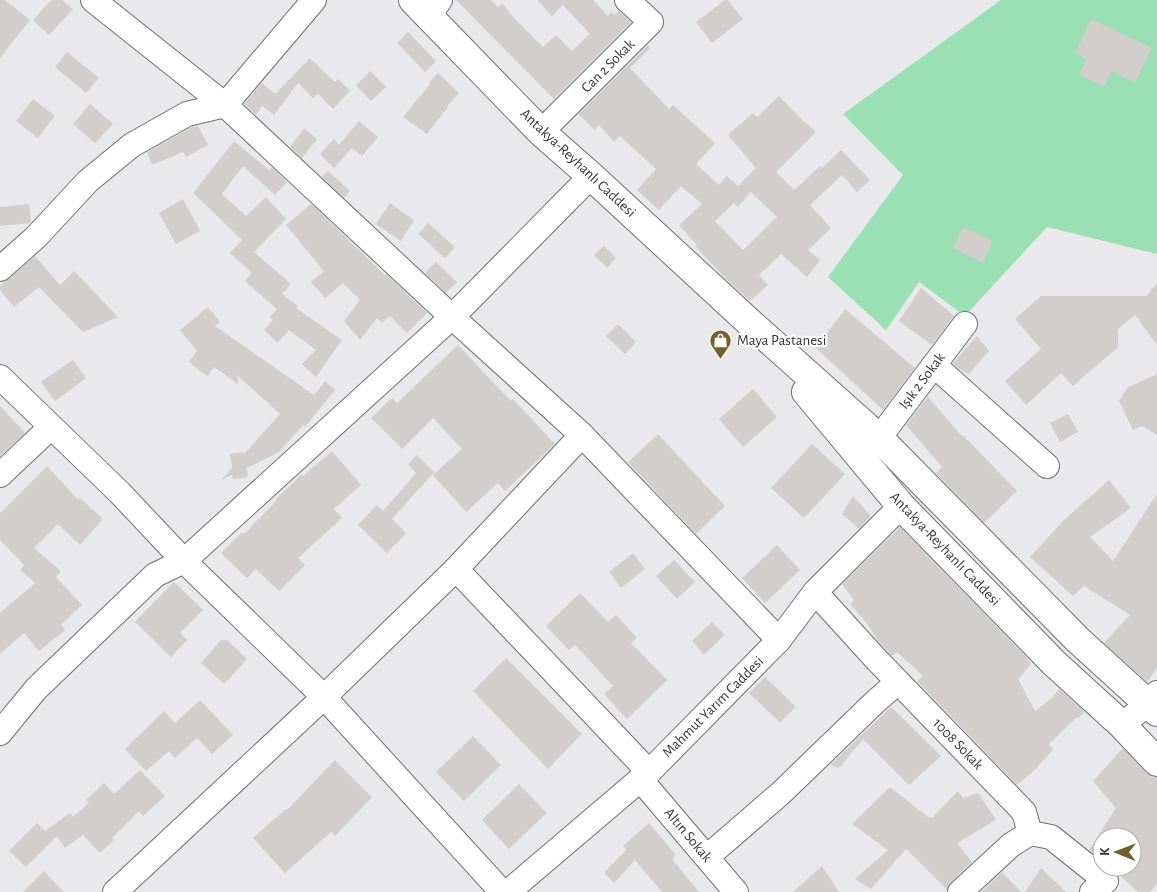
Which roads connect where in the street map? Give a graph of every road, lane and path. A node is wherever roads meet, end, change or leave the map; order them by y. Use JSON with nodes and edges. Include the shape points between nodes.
{"nodes":[{"id":1,"x":93,"y":0,"type":"edge"},
{"id":2,"x":314,"y":0,"type":"edge"},
{"id":3,"x":627,"y":0,"type":"edge"},
{"id":4,"x":427,"y":5,"type":"edge"},
{"id":5,"x":226,"y":105,"type":"junction"},
{"id":6,"x":541,"y":132,"type":"junction"},
{"id":7,"x":591,"y":176,"type":"junction"},
{"id":8,"x":0,"y":269,"type":"edge"},
{"id":9,"x":452,"y":318,"type":"junction"},
{"id":10,"x":748,"y":321,"type":"junction"},
{"id":11,"x":964,"y":324,"type":"dead end"},
{"id":12,"x":934,"y":365,"type":"junction"},
{"id":13,"x":0,"y":377,"type":"edge"},
{"id":14,"x":51,"y":427,"type":"junction"},
{"id":15,"x":582,"y":435,"type":"junction"},
{"id":16,"x":879,"y":438,"type":"junction"},
{"id":17,"x":1048,"y":466,"type":"dead end"},
{"id":18,"x":0,"y":475,"type":"edge"},
{"id":19,"x":902,"y":506,"type":"junction"},
{"id":20,"x":184,"y":561,"type":"junction"},
{"id":21,"x":456,"y":569,"type":"junction"},
{"id":22,"x":815,"y":592,"type":"junction"},
{"id":23,"x":779,"y":640,"type":"junction"},
{"id":24,"x":898,"y":682,"type":"junction"},
{"id":25,"x":324,"y":697,"type":"junction"},
{"id":26,"x":1154,"y":702,"type":"edge"},
{"id":27,"x":1122,"y":725,"type":"junction"},
{"id":28,"x":0,"y":734,"type":"edge"},
{"id":29,"x":1157,"y":762,"type":"edge"},
{"id":30,"x":644,"y":775,"type":"junction"},
{"id":31,"x":1030,"y":833,"type":"junction"},
{"id":32,"x":707,"y":857,"type":"junction"},
{"id":33,"x":1099,"y":886,"type":"edge"},
{"id":34,"x":115,"y":892,"type":"edge"},
{"id":35,"x":502,"y":892,"type":"edge"},
{"id":36,"x":508,"y":892,"type":"edge"},
{"id":37,"x":736,"y":892,"type":"edge"},
{"id":38,"x":960,"y":892,"type":"edge"}],
"edges":[{"from":1,"to":5,"type":"street"},
{"from":2,"to":5,"type":"street"},
{"from":3,"to":6,"type":"street","name":"Can 2 Sokak","via":[[651,22]]},
{"from":4,"to":6,"type":"main road","name":"Antakya-Reyhanlı Caddesi"},
{"from":5,"to":8,"type":"street","via":[[187,114],[132,145],[88,181],[36,237]]},
{"from":5,"to":9,"type":"street"},
{"from":6,"to":7,"type":"main road","name":"Antakya-Reyhanlı Caddesi"},
{"from":7,"to":9,"type":"street"},
{"from":7,"to":10,"type":"main road","name":"Antakya-Reyhanlı Caddesi"},
{"from":9,"to":15,"type":"street"},
{"from":9,"to":20,"type":"street"},
{"from":10,"to":16,"type":"main road","name":"Antakya-Reyhanlı Caddesi"},
{"from":10,"to":19,"type":"main road","name":"Antakya-Reyhanlı Caddesi"},
{"from":11,"to":12,"type":"street","name":"Işık 2 Sokak"},
{"from":12,"to":16,"type":"street","name":"Işık 2 Sokak"},
{"from":12,"to":17,"type":"street"},
{"from":13,"to":14,"type":"street"},
{"from":14,"to":18,"type":"street"},
{"from":14,"to":20,"type":"street"},
{"from":15,"to":21,"type":"street"},
{"from":15,"to":23,"type":"street"},
{"from":16,"to":26,"type":"main road","name":"Antakya-Reyhanlı Caddesi","via":[[1078,640]]},
{"from":19,"to":22,"type":"street","name":"Mahmut Yarım Caddesi"},
{"from":19,"to":27,"type":"main road","name":"Antakya-Reyhanlı Caddesi","via":[[1054,663]]},
{"from":20,"to":25,"type":"street"},
{"from":20,"to":28,"type":"street","via":[[155,575],[36,690]]},
{"from":21,"to":25,"type":"street"},
{"from":21,"to":30,"type":"street","name":"Altın Sokak"},
{"from":22,"to":23,"type":"street","name":"Mahmut Yarım Caddesi"},
{"from":22,"to":24,"type":"street","name":"1008 Sokak"},
{"from":23,"to":30,"type":"street","name":"Mahmut Yarım Caddesi"},
{"from":24,"to":31,"type":"street","name":"1008 Sokak","via":[[1024,812]]},
{"from":24,"to":32,"type":"street"},
{"from":25,"to":34,"type":"street"},
{"from":25,"to":35,"type":"street"},
{"from":26,"to":27,"type":"street"},
{"from":27,"to":29,"type":"main road","name":"Antakya-Reyhanlı Caddesi"},
{"from":30,"to":32,"type":"street","name":"Altın Sokak"},
{"from":30,"to":36,"type":"street","name":"Mahmut Yarım Caddesi"},
{"from":31,"to":33,"type":"street","via":[[1051,837]]},
{"from":31,"to":38,"type":"street","via":[[1011,845]]},
{"from":32,"to":37,"type":"street","name":"Altın Sokak"}]}
